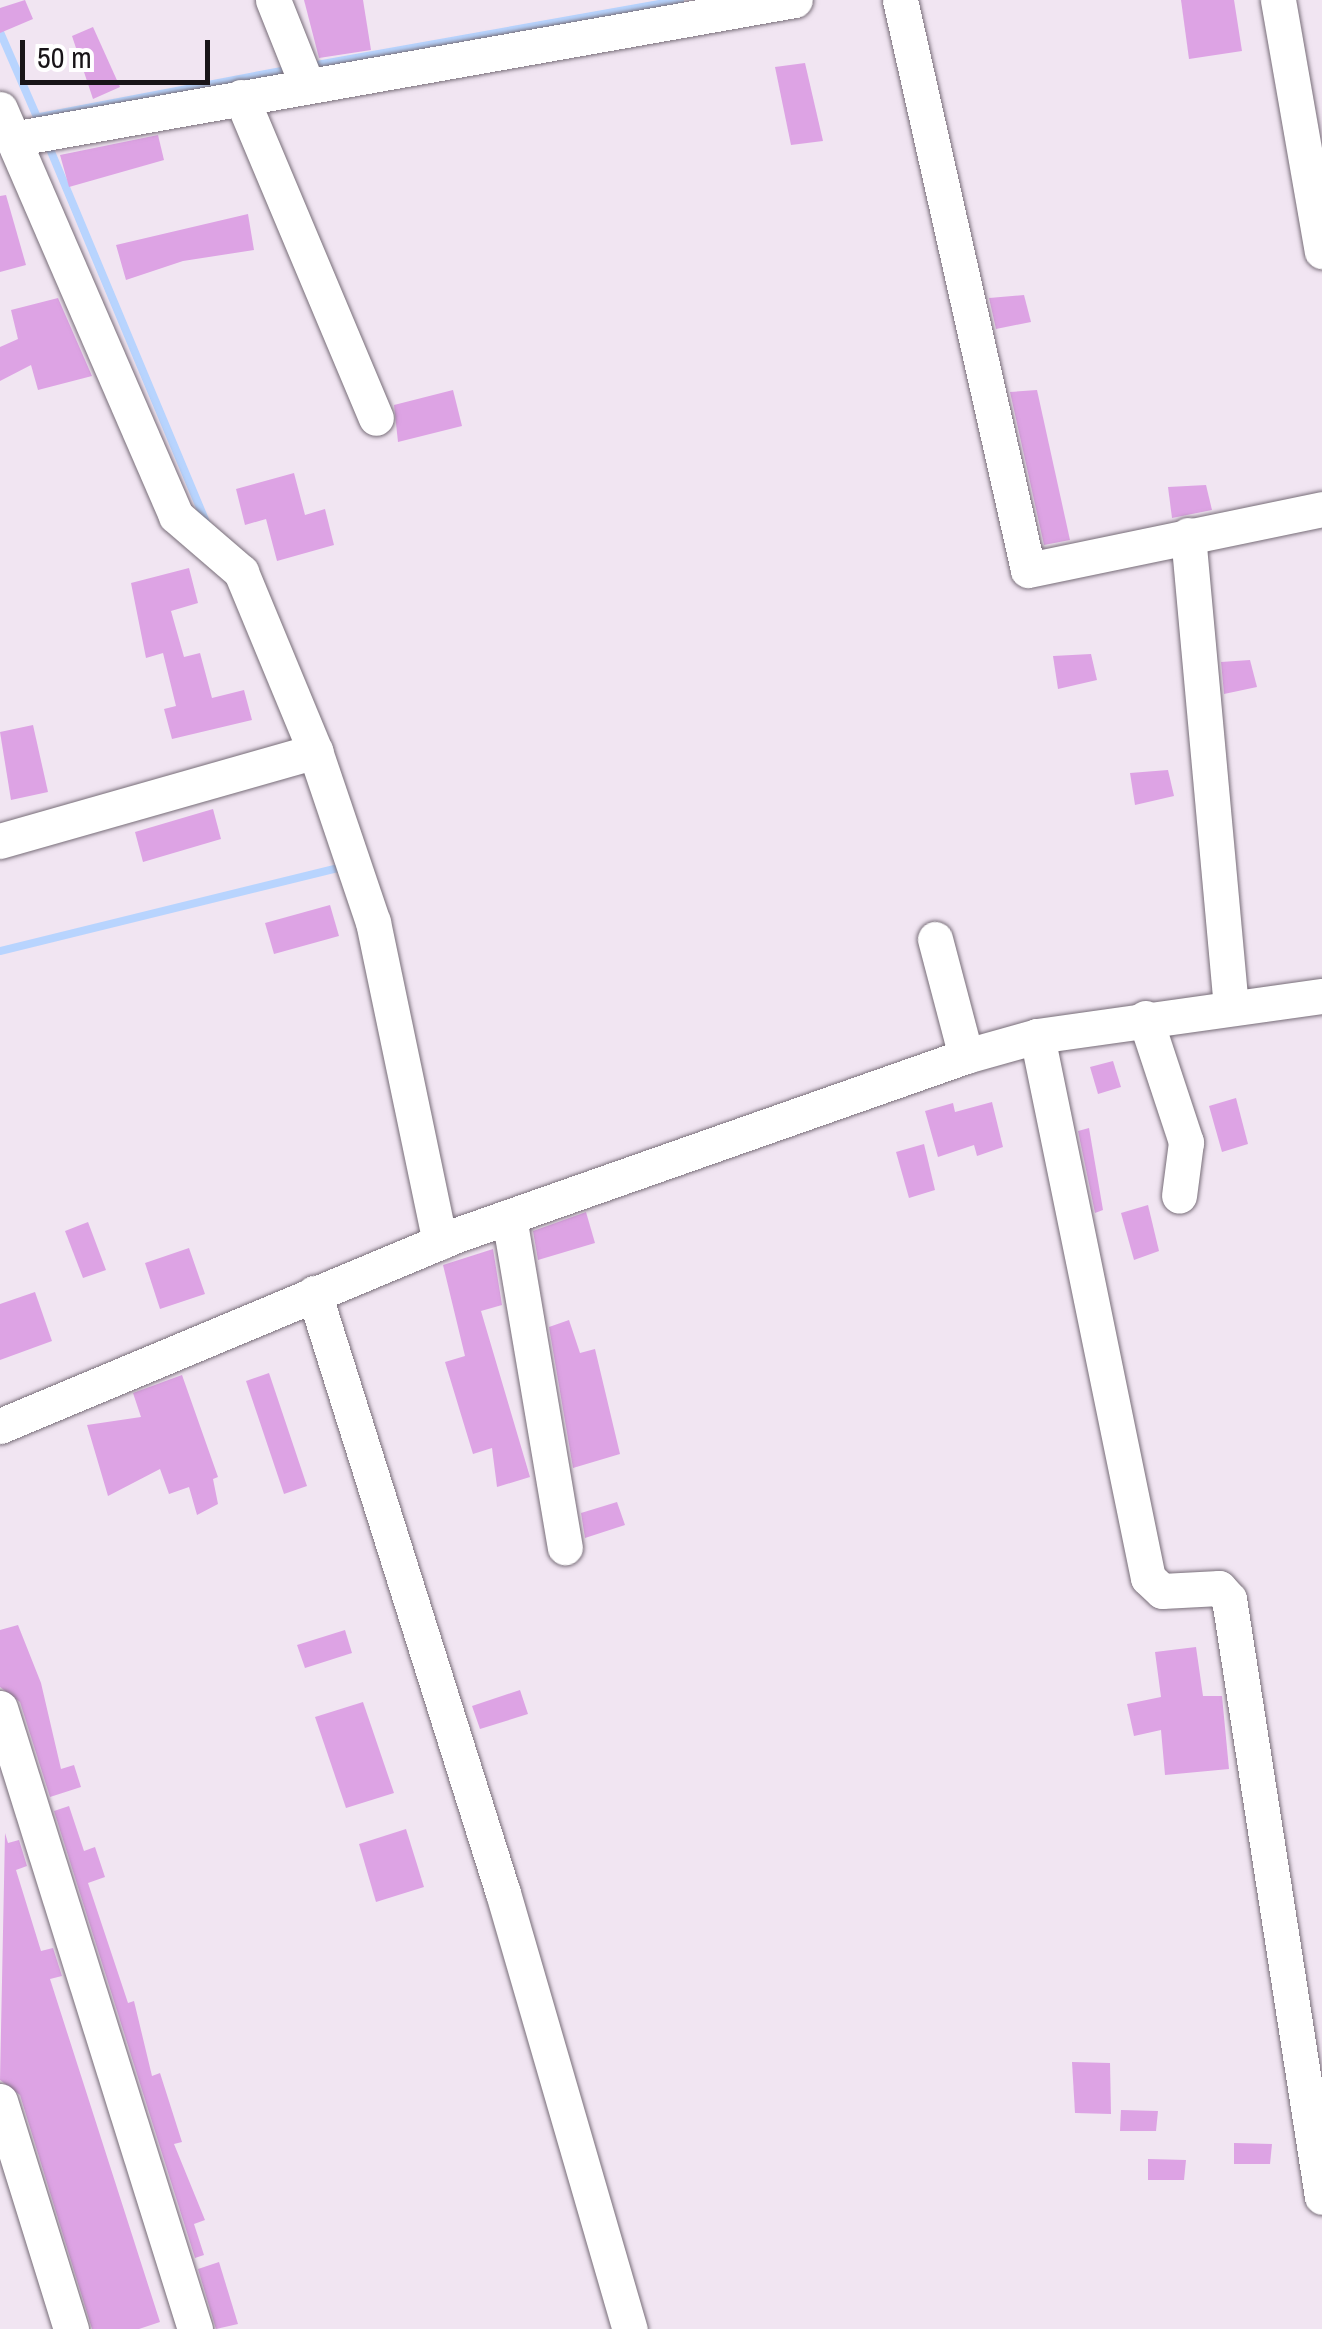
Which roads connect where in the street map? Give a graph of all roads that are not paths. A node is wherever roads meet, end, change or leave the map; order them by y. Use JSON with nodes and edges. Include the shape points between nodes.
{"nodes":[{"id":1,"x":272,"y":0,"type":"edge"},
{"id":2,"x":796,"y":0,"type":"edge"},
{"id":3,"x":900,"y":0,"type":"edge"},
{"id":4,"x":1278,"y":0,"type":"edge"},
{"id":5,"x":307,"y":85,"type":"junction"},
{"id":6,"x":241,"y":96,"type":"junction"},
{"id":7,"x":6,"y":124,"type":"edge"},
{"id":8,"x":16,"y":193,"type":"edge"},
{"id":9,"x":1322,"y":251,"type":"edge"},
{"id":10,"x":376,"y":418,"type":"dead end"},
{"id":11,"x":1322,"y":509,"type":"edge"},
{"id":12,"x":1188,"y":535,"type":"junction"},
{"id":13,"x":315,"y":750,"type":"junction"},
{"id":14,"x":0,"y":841,"type":"edge"},
{"id":15,"x":936,"y":939,"type":"dead end"},
{"id":16,"x":1322,"y":996,"type":"edge"},
{"id":17,"x":1230,"y":1005,"type":"junction"},
{"id":18,"x":1146,"y":1018,"type":"junction"},
{"id":19,"x":1037,"y":1036,"type":"junction"},
{"id":20,"x":966,"y":1056,"type":"junction"},
{"id":21,"x":1179,"y":1196,"type":"dead end"},
{"id":22,"x":509,"y":1217,"type":"junction"},
{"id":23,"x":440,"y":1242,"type":"junction"},
{"id":24,"x":314,"y":1293,"type":"junction"},
{"id":25,"x":0,"y":1426,"type":"edge"},
{"id":26,"x":566,"y":1548,"type":"dead end"},
{"id":27,"x":0,"y":1708,"type":"edge"},
{"id":28,"x":0,"y":2100,"type":"edge"},
{"id":29,"x":1322,"y":2197,"type":"edge"},
{"id":30,"x":71,"y":2329,"type":"edge"},
{"id":31,"x":195,"y":2329,"type":"edge"},
{"id":32,"x":630,"y":2329,"type":"edge"}],
"edges":[{"from":1,"to":5,"type":"street"},
{"from":2,"to":5,"type":"street"},
{"from":3,"to":12,"type":"street","via":[[1024,566],[1035,573]]},
{"from":4,"to":9,"type":"street"},
{"from":5,"to":6,"type":"street"},
{"from":6,"to":7,"type":"street"},
{"from":6,"to":10,"type":"street"},
{"from":7,"to":8,"type":"street"},
{"from":8,"to":13,"type":"street","via":[[176,516],[232,558],[240,572]]},
{"from":11,"to":12,"type":"street"},
{"from":12,"to":17,"type":"street"},
{"from":13,"to":14,"type":"street"},
{"from":13,"to":23,"type":"street","via":[[373,922]]},
{"from":15,"to":20,"type":"street"},
{"from":16,"to":17,"type":"street"},
{"from":17,"to":18,"type":"street"},
{"from":18,"to":19,"type":"street"},
{"from":18,"to":21,"type":"street","via":[[1186,1142]]},
{"from":19,"to":20,"type":"street"},
{"from":19,"to":29,"type":"street","via":[[1148,1578],[1156,1589],[1219,1588],[1229,1599]]},
{"from":20,"to":22,"type":"street"},
{"from":22,"to":23,"type":"street"},
{"from":22,"to":26,"type":"street"},
{"from":23,"to":24,"type":"street"},
{"from":24,"to":25,"type":"street"},
{"from":24,"to":32,"type":"street"},
{"from":27,"to":31,"type":"street"},
{"from":28,"to":30,"type":"street"}]}
